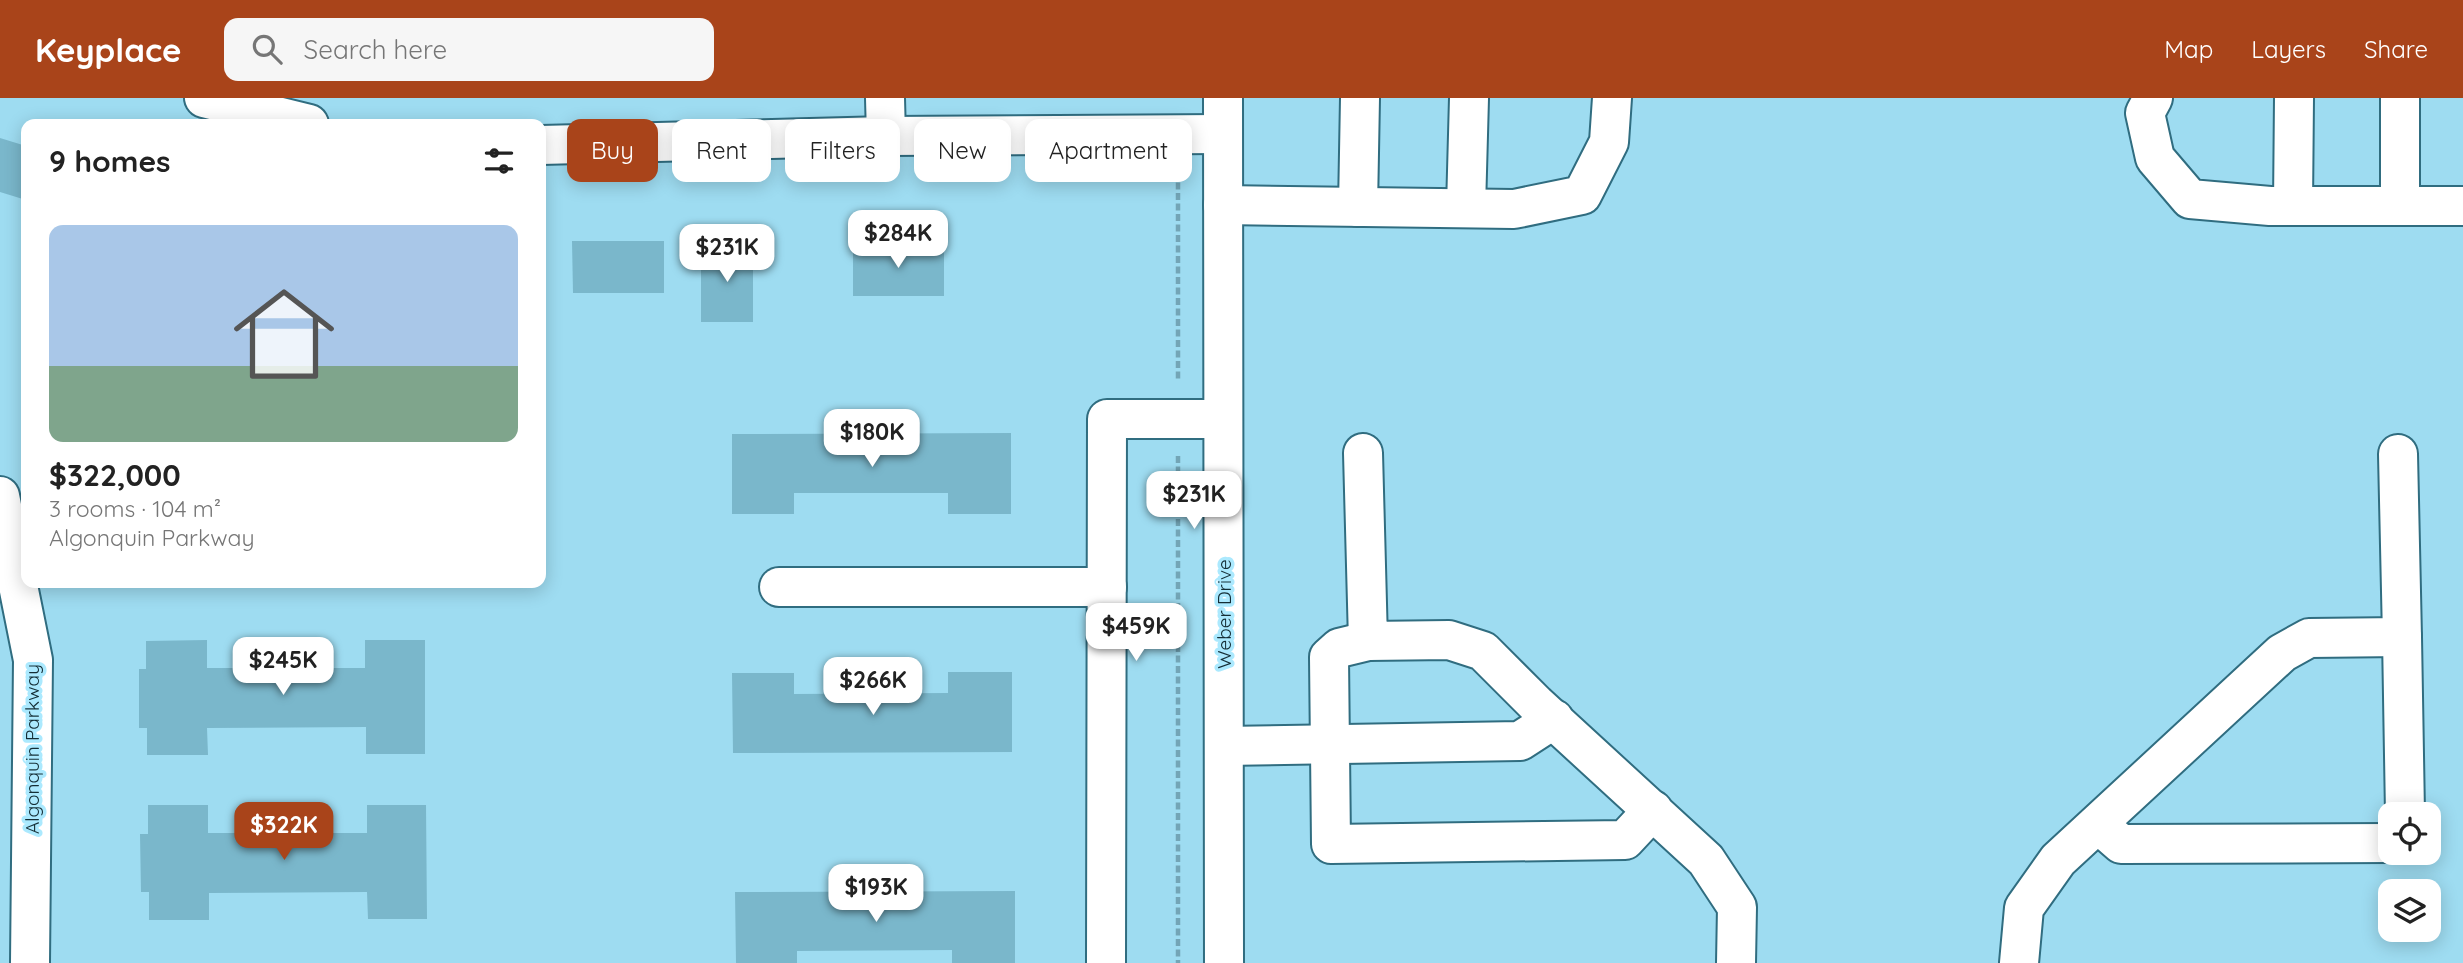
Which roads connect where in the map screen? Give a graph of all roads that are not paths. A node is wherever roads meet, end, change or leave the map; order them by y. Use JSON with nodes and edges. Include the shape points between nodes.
{"nodes":[{"id":1,"x":204,"y":98,"type":"edge"},
{"id":2,"x":885,"y":98,"type":"edge"},
{"id":3,"x":1360,"y":98,"type":"edge"},
{"id":4,"x":1469,"y":98,"type":"edge"},
{"id":5,"x":1612,"y":98,"type":"edge"},
{"id":6,"x":2153,"y":98,"type":"edge"},
{"id":7,"x":2294,"y":98,"type":"edge"},
{"id":8,"x":2400,"y":98,"type":"edge"},
{"id":9,"x":1223,"y":116,"type":"edge"},
{"id":10,"x":289,"y":119,"type":"edge"},
{"id":11,"x":886,"y":119,"type":"edge"},
{"id":12,"x":900,"y":136,"type":"edge"},
{"id":13,"x":785,"y":139,"type":"edge"},
{"id":14,"x":546,"y":145,"type":"edge"},
{"id":15,"x":1223,"y":205,"type":"junction"},
{"id":16,"x":2293,"y":205,"type":"junction"},
{"id":17,"x":2399,"y":206,"type":"junction"},
{"id":18,"x":2463,"y":206,"type":"edge"},
{"id":19,"x":1359,"y":207,"type":"junction"},
{"id":20,"x":1466,"y":208,"type":"junction"},
{"id":21,"x":1223,"y":419,"type":"junction"},
{"id":22,"x":1363,"y":453,"type":"dead end"},
{"id":23,"x":2398,"y":454,"type":"dead end"},
{"id":24,"x":0,"y":496,"type":"edge"},
{"id":25,"x":21,"y":572,"type":"edge"},
{"id":26,"x":779,"y":587,"type":"dead end"},
{"id":27,"x":1107,"y":587,"type":"junction"},
{"id":28,"x":23,"y":588,"type":"edge"},
{"id":29,"x":2402,"y":637,"type":"junction"},
{"id":30,"x":1368,"y":641,"type":"junction"},
{"id":31,"x":1554,"y":719,"type":"junction"},
{"id":32,"x":1331,"y":744,"type":"junction"},
{"id":33,"x":1224,"y":746,"type":"junction"},
{"id":34,"x":2405,"y":802,"type":"edge"},
{"id":35,"x":1653,"y":810,"type":"junction"},
{"id":36,"x":2098,"y":824,"type":"junction"},
{"id":37,"x":2378,"y":842,"type":"edge"},
{"id":38,"x":30,"y":963,"type":"edge"},
{"id":39,"x":1106,"y":963,"type":"edge"},
{"id":40,"x":1224,"y":963,"type":"edge"},
{"id":41,"x":1737,"y":963,"type":"edge"},
{"id":42,"x":2019,"y":963,"type":"edge"}],
"edges":[{"from":1,"to":10,"type":"street"},
{"from":2,"to":11,"type":"street"},
{"from":3,"to":19,"type":"street"},
{"from":4,"to":20,"type":"street"},
{"from":5,"to":20,"type":"street","via":[[1608,142],[1582,195],[1514,209]]},
{"from":6,"to":16,"type":"street","via":[[2145,113],[2155,158],[2190,199]]},
{"from":7,"to":16,"type":"street"},
{"from":8,"to":17,"type":"street"},
{"from":9,"to":12,"type":"street","via":[[1178,135]]},
{"from":9,"to":15,"type":"street","name":"Weber Drive"},
{"from":13,"to":14,"type":"street"},
{"from":15,"to":19,"type":"street"},
{"from":15,"to":21,"type":"street","name":"Weber Drive"},
{"from":16,"to":17,"type":"street"},
{"from":17,"to":18,"type":"street"},
{"from":19,"to":20,"type":"street"},
{"from":21,"to":27,"type":"street","via":[[1107,419]]},
{"from":21,"to":33,"type":"street","name":"Weber Drive"},
{"from":22,"to":30,"type":"street"},
{"from":23,"to":29,"type":"street"},
{"from":24,"to":25,"type":"street","name":"Algonquin Parkway"},
{"from":26,"to":27,"type":"street"},
{"from":27,"to":39,"type":"street"},
{"from":28,"to":38,"type":"street","name":"Algonquin Parkway","via":[[33,660]]},
{"from":29,"to":34,"type":"street"},
{"from":29,"to":36,"type":"street","via":[[2309,638],[2282,653]]},
{"from":30,"to":31,"type":"street","via":[[1449,640],[1483,651]]},
{"from":30,"to":32,"type":"street","via":[[1339,648],[1329,657]]},
{"from":31,"to":32,"type":"street","via":[[1520,741]]},
{"from":31,"to":35,"type":"street"},
{"from":32,"to":33,"type":"street"},
{"from":32,"to":35,"type":"street","via":[[1331,844],[1625,840]]},
{"from":33,"to":40,"type":"street","name":"Weber Drive"},
{"from":35,"to":41,"type":"street","via":[[1706,860],[1737,906]]},
{"from":36,"to":37,"type":"street","via":[[2121,844]]},
{"from":36,"to":42,"type":"street","via":[[2059,860],[2024,908]]}]}
